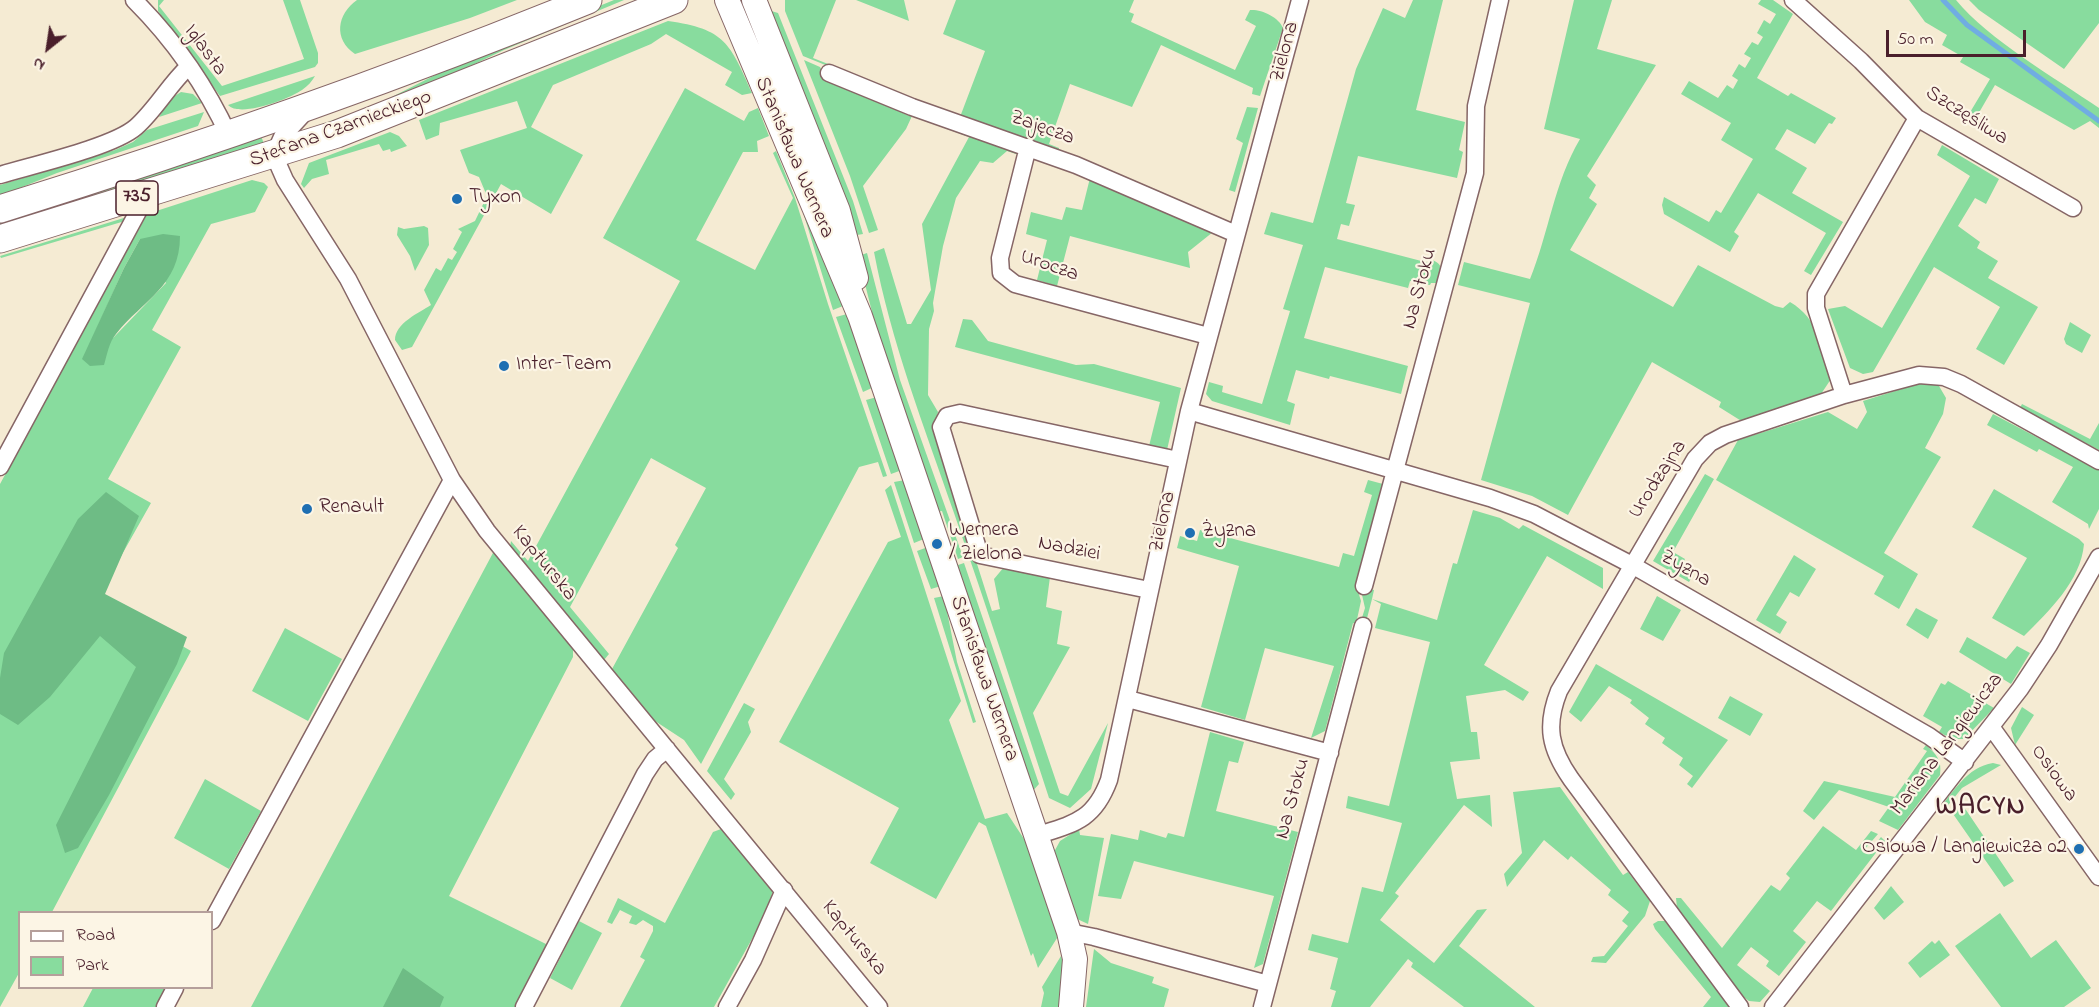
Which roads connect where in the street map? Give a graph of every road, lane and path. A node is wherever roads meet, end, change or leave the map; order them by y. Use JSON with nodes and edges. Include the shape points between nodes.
{"nodes":[{"id":1,"x":588,"y":0,"type":"edge"},
{"id":2,"x":674,"y":0,"type":"edge"},
{"id":3,"x":728,"y":0,"type":"edge"},
{"id":4,"x":753,"y":0,"type":"edge"},
{"id":5,"x":1300,"y":0,"type":"edge"},
{"id":6,"x":1500,"y":0,"type":"edge"},
{"id":7,"x":1793,"y":0,"type":"edge"},
{"id":8,"x":141,"y":2,"type":"edge"},
{"id":9,"x":188,"y":67,"type":"junction"},
{"id":10,"x":829,"y":73,"type":"dead end"},
{"id":11,"x":311,"y":107,"type":"junction"},
{"id":12,"x":1917,"y":118,"type":"junction"},
{"id":13,"x":229,"y":136,"type":"junction"},
{"id":14,"x":1028,"y":147,"type":"junction"},
{"id":15,"x":274,"y":155,"type":"junction"},
{"id":16,"x":0,"y":175,"type":"edge"},
{"id":17,"x":147,"y":195,"type":"junction"},
{"id":18,"x":2073,"y":208,"type":"dead end"},
{"id":19,"x":0,"y":209,"type":"edge"},
{"id":20,"x":1236,"y":234,"type":"junction"},
{"id":21,"x":0,"y":239,"type":"edge"},
{"id":22,"x":860,"y":316,"type":"junction"},
{"id":23,"x":1208,"y":336,"type":"junction"},
{"id":24,"x":1844,"y":395,"type":"junction"},
{"id":25,"x":1189,"y":411,"type":"junction"},
{"id":26,"x":1178,"y":460,"type":"junction"},
{"id":27,"x":2099,"y":461,"type":"edge"},
{"id":28,"x":0,"y":467,"type":"edge"},
{"id":29,"x":1396,"y":471,"type":"junction"},
{"id":30,"x":452,"y":480,"type":"junction"},
{"id":31,"x":2099,"y":557,"type":"edge"},
{"id":32,"x":1632,"y":566,"type":"junction"},
{"id":33,"x":1364,"y":586,"type":"dead end"},
{"id":34,"x":1149,"y":590,"type":"junction"},
{"id":35,"x":1363,"y":626,"type":"dead end"},
{"id":36,"x":1128,"y":699,"type":"junction"},
{"id":37,"x":1992,"y":728,"type":"junction"},
{"id":38,"x":667,"y":749,"type":"junction"},
{"id":39,"x":1330,"y":753,"type":"junction"},
{"id":40,"x":1965,"y":762,"type":"junction"},
{"id":41,"x":1035,"y":836,"type":"junction"},
{"id":42,"x":2099,"y":877,"type":"edge"},
{"id":43,"x":784,"y":890,"type":"junction"},
{"id":44,"x":213,"y":919,"type":"edge"},
{"id":45,"x":1069,"y":932,"type":"junction"},
{"id":46,"x":1268,"y":984,"type":"junction"},
{"id":47,"x":174,"y":989,"type":"edge"},
{"id":48,"x":165,"y":1007,"type":"edge"},
{"id":49,"x":524,"y":1007,"type":"edge"},
{"id":50,"x":727,"y":1007,"type":"edge"},
{"id":51,"x":879,"y":1007,"type":"edge"},
{"id":52,"x":1071,"y":1007,"type":"edge"},
{"id":53,"x":1262,"y":1007,"type":"edge"},
{"id":54,"x":1740,"y":1007,"type":"edge"},
{"id":55,"x":1773,"y":1007,"type":"edge"}],
"edges":[{"from":1,"to":11,"type":"main road","name":"Stefana Czarnieckiego","number":"735","via":[[452,56]]},
{"from":2,"to":15,"type":"main road","name":"Stefana Czarnieckiego","number":"735","via":[[441,95]]},
{"from":3,"to":22,"type":"street","name":"Stanisława Wernera"},
{"from":4,"to":22,"type":"street","name":"Stanisława Wernera","via":[[838,211],[852,256]]},
{"from":5,"to":20,"type":"street","name":"Zielona"},
{"from":6,"to":29,"type":"street","name":"Na Stoku","via":[[1476,106],[1475,173]]},
{"from":7,"to":12,"type":"street","name":"Szczęśliwa"},
{"from":8,"to":9,"type":"street","name":"Iglasta"},
{"from":9,"to":13,"type":"street","name":"Iglasta","via":[[214,104]]},
{"from":9,"to":16,"type":"street","via":[[143,120],[125,135]]},
{"from":10,"to":14,"type":"street","name":"Zajęcza"},
{"from":11,"to":13,"type":"main road","name":"Stefana Czarnieckiego","number":"735"},
{"from":11,"to":15,"type":"street","via":[[282,137]]},
{"from":12,"to":18,"type":"street","name":"Szczęśliwa"},
{"from":12,"to":24,"type":"street","via":[[1816,294],[1816,308]]},
{"from":13,"to":19,"type":"main road","name":"Stefana Czarnieckiego","number":"735"},
{"from":14,"to":20,"type":"street","name":"Zajęcza"},
{"from":14,"to":23,"type":"street","name":"Urocza","via":[[1000,258],[1001,273],[1014,284]]},
{"from":15,"to":17,"type":"main road","name":"Stefana Czarnieckiego","number":"735"},
{"from":15,"to":30,"type":"street","name":"Kapturska","via":[[285,180],[348,279]]},
{"from":17,"to":21,"type":"main road","name":"Stefana Czarnieckiego","number":"735"},
{"from":17,"to":28,"type":"street"},
{"from":20,"to":23,"type":"street","name":"Zielona"},
{"from":22,"to":41,"type":"street","name":"Stanisława Wernera"},
{"from":23,"to":25,"type":"street","name":"Zielona"},
{"from":24,"to":27,"type":"street","name":"Urodzajna","via":[[1919,375],[1944,377]]},
{"from":24,"to":32,"type":"street","name":"Urodzajna","via":[[1710,443],[1695,459]]},
{"from":25,"to":26,"type":"street","name":"Zielona"},
{"from":25,"to":29,"type":"street","name":"Żyzna"},
{"from":26,"to":34,"type":"street","name":"Zielona"},
{"from":26,"to":34,"type":"street","name":"Nadziei","via":[[960,413],[947,416],[941,427],[980,555]]},
{"from":29,"to":32,"type":"street","name":"Żyzna","via":[[1522,508]]},
{"from":29,"to":33,"type":"street","name":"Na Stoku"},
{"from":30,"to":38,"type":"street","name":"Kapturska","via":[[487,531]]},
{"from":30,"to":44,"type":"street"},
{"from":31,"to":37,"type":"street","name":"Mariana Langiewicza","via":[[2049,645]]},
{"from":32,"to":40,"type":"street","name":"Żyzna","via":[[1932,738]]},
{"from":32,"to":54,"type":"street","name":"Urodzajna","via":[[1559,691],[1553,710],[1552,744],[1559,762]]},
{"from":34,"to":36,"type":"street","name":"Zielona"},
{"from":35,"to":39,"type":"street","name":"Na Stoku"},
{"from":36,"to":39,"type":"street"},
{"from":36,"to":41,"type":"street","name":"Zielona","via":[[1109,780],[1099,803],[1075,823]]},
{"from":37,"to":40,"type":"street","name":"Mariana Langiewicza"},
{"from":37,"to":42,"type":"street","name":"Osiowa"},
{"from":38,"to":43,"type":"street","name":"Kapturska"},
{"from":38,"to":49,"type":"street","via":[[645,774]]},
{"from":39,"to":46,"type":"street","name":"Na Stoku"},
{"from":40,"to":55,"type":"street","name":"Mariana Langiewicza"},
{"from":41,"to":45,"type":"street"},
{"from":43,"to":50,"type":"street"},
{"from":43,"to":51,"type":"street","name":"Kapturska"},
{"from":45,"to":46,"type":"street"},
{"from":45,"to":52,"type":"street","via":[[1075,959]]},
{"from":46,"to":53,"type":"street","name":"Na Stoku"},
{"from":47,"to":48,"type":"street"}]}
